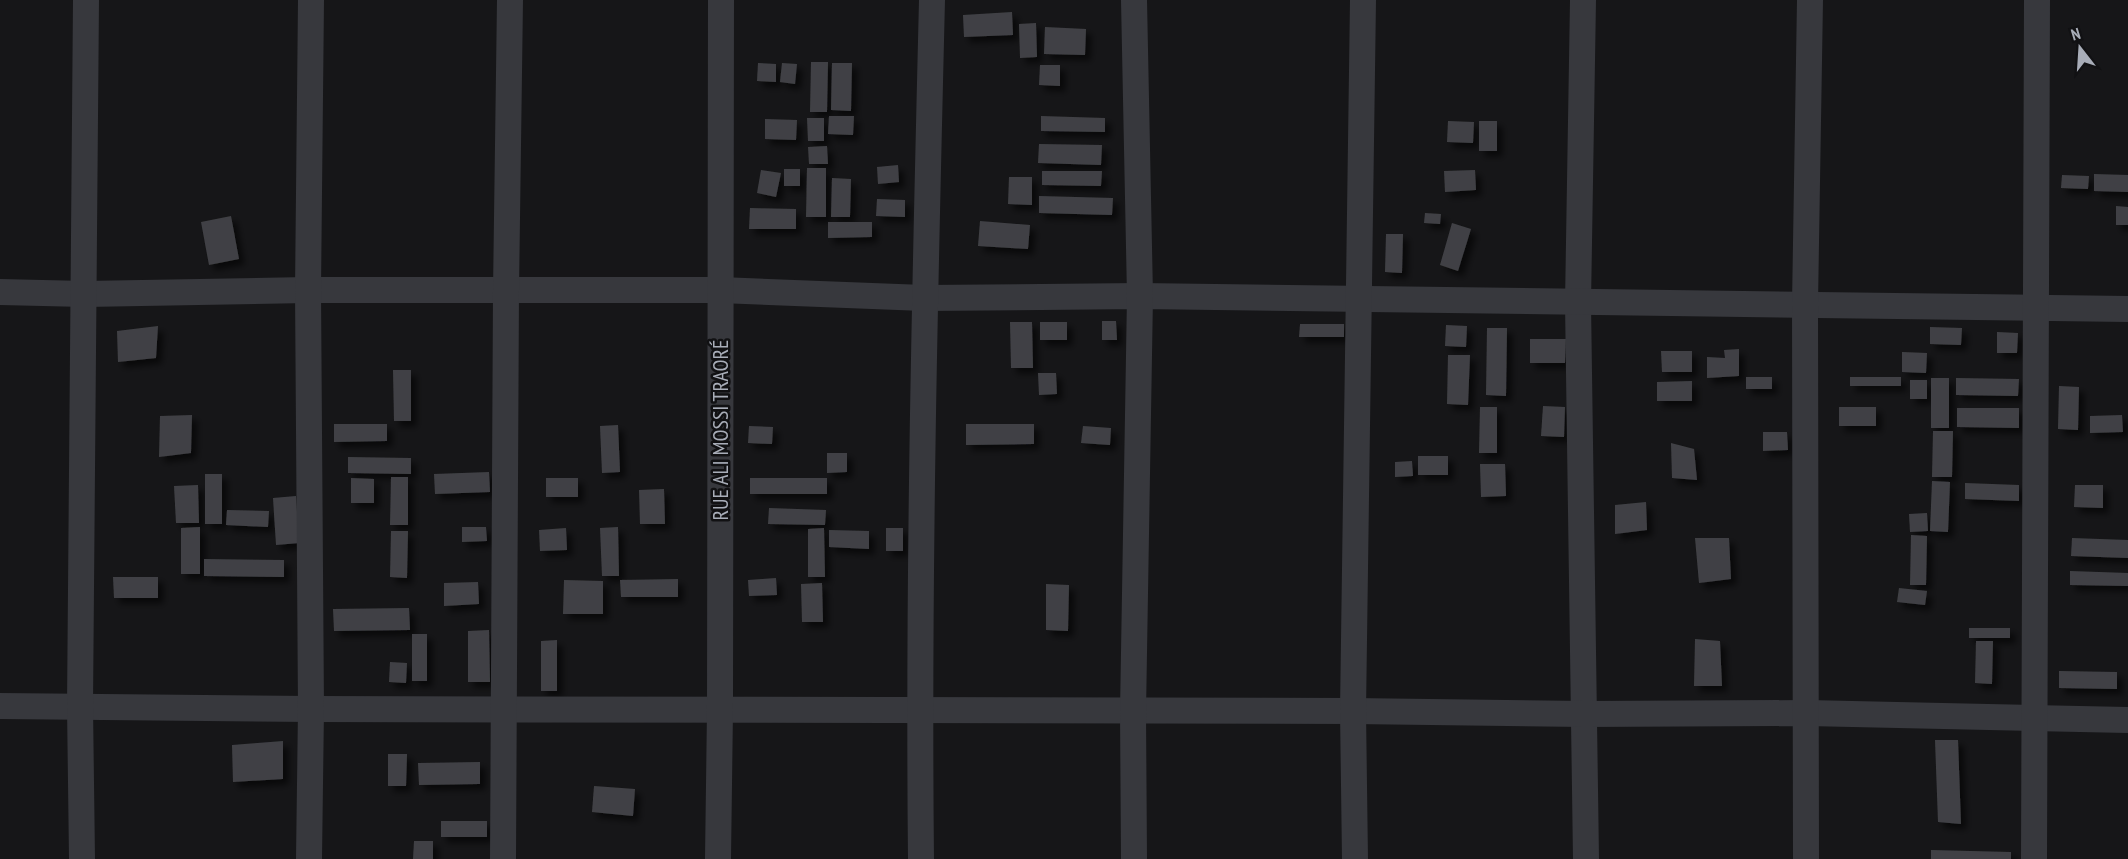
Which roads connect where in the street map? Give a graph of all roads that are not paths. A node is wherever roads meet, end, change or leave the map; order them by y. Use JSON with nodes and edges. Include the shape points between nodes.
{"nodes":[{"id":1,"x":86,"y":0,"type":"edge"},
{"id":2,"x":311,"y":0,"type":"edge"},
{"id":3,"x":510,"y":0,"type":"edge"},
{"id":4,"x":720,"y":0,"type":"edge"},
{"id":5,"x":932,"y":0,"type":"edge"},
{"id":6,"x":1134,"y":0,"type":"edge"},
{"id":7,"x":1363,"y":0,"type":"edge"},
{"id":8,"x":1583,"y":0,"type":"edge"},
{"id":9,"x":1810,"y":0,"type":"edge"},
{"id":10,"x":2037,"y":0,"type":"edge"},
{"id":11,"x":308,"y":290,"type":"junction"},
{"id":12,"x":720,"y":290,"type":"junction"},
{"id":13,"x":506,"y":291,"type":"junction"},
{"id":14,"x":0,"y":292,"type":"edge"},
{"id":15,"x":85,"y":294,"type":"junction"},
{"id":16,"x":1140,"y":296,"type":"junction"},
{"id":17,"x":924,"y":298,"type":"junction"},
{"id":18,"x":1358,"y":300,"type":"junction"},
{"id":19,"x":1578,"y":303,"type":"junction"},
{"id":20,"x":1805,"y":304,"type":"junction"},
{"id":21,"x":2037,"y":307,"type":"junction"},
{"id":22,"x":2128,"y":309,"type":"edge"},
{"id":23,"x":0,"y":706,"type":"edge"},
{"id":24,"x":80,"y":706,"type":"junction"},
{"id":25,"x":310,"y":709,"type":"junction"},
{"id":26,"x":505,"y":710,"type":"junction"},
{"id":27,"x":720,"y":710,"type":"junction"},
{"id":28,"x":919,"y":711,"type":"junction"},
{"id":29,"x":1353,"y":711,"type":"junction"},
{"id":30,"x":1133,"y":712,"type":"junction"},
{"id":31,"x":1807,"y":713,"type":"junction"},
{"id":32,"x":1585,"y":714,"type":"junction"},
{"id":33,"x":2034,"y":717,"type":"junction"},
{"id":34,"x":2128,"y":720,"type":"edge"},
{"id":35,"x":82,"y":859,"type":"edge"},
{"id":36,"x":309,"y":859,"type":"edge"},
{"id":37,"x":503,"y":859,"type":"edge"},
{"id":38,"x":718,"y":859,"type":"edge"},
{"id":39,"x":921,"y":859,"type":"edge"},
{"id":40,"x":1134,"y":859,"type":"edge"},
{"id":41,"x":1355,"y":859,"type":"edge"},
{"id":42,"x":1586,"y":859,"type":"edge"},
{"id":43,"x":1806,"y":859,"type":"edge"},
{"id":44,"x":2034,"y":859,"type":"edge"}],
"edges":[{"from":1,"to":15,"type":"street"},
{"from":2,"to":11,"type":"street"},
{"from":3,"to":13,"type":"street"},
{"from":4,"to":12,"type":"street","name":"RUE ALI MOSSI TRAORÉ"},
{"from":5,"to":17,"type":"street"},
{"from":6,"to":16,"type":"street"},
{"from":7,"to":18,"type":"street"},
{"from":8,"to":19,"type":"street"},
{"from":9,"to":20,"type":"street"},
{"from":10,"to":21,"type":"street"},
{"from":11,"to":13,"type":"street"},
{"from":11,"to":15,"type":"street"},
{"from":11,"to":25,"type":"street"},
{"from":12,"to":13,"type":"street"},
{"from":12,"to":17,"type":"street"},
{"from":12,"to":27,"type":"street","name":"RUE ALI MOSSI TRAORÉ"},
{"from":13,"to":26,"type":"street"},
{"from":14,"to":15,"type":"street"},
{"from":15,"to":24,"type":"street"},
{"from":16,"to":17,"type":"street"},
{"from":16,"to":18,"type":"street"},
{"from":16,"to":30,"type":"street"},
{"from":17,"to":28,"type":"street"},
{"from":18,"to":19,"type":"street"},
{"from":18,"to":29,"type":"street"},
{"from":19,"to":20,"type":"street"},
{"from":19,"to":32,"type":"street"},
{"from":20,"to":21,"type":"street"},
{"from":20,"to":31,"type":"street"},
{"from":21,"to":22,"type":"street"},
{"from":21,"to":33,"type":"street"},
{"from":23,"to":24,"type":"street"},
{"from":24,"to":25,"type":"street"},
{"from":24,"to":35,"type":"street"},
{"from":25,"to":26,"type":"street"},
{"from":25,"to":36,"type":"street"},
{"from":26,"to":27,"type":"street"},
{"from":26,"to":37,"type":"street"},
{"from":27,"to":28,"type":"street"},
{"from":27,"to":38,"type":"street","name":"RUE ALI MOSSI TRAORÉ"},
{"from":28,"to":30,"type":"street"},
{"from":28,"to":39,"type":"street"},
{"from":29,"to":30,"type":"street"},
{"from":29,"to":32,"type":"street"},
{"from":29,"to":41,"type":"street"},
{"from":30,"to":40,"type":"street"},
{"from":31,"to":32,"type":"street"},
{"from":31,"to":33,"type":"street"},
{"from":31,"to":43,"type":"street"},
{"from":32,"to":42,"type":"street"},
{"from":33,"to":34,"type":"street"},
{"from":33,"to":44,"type":"street"}]}
